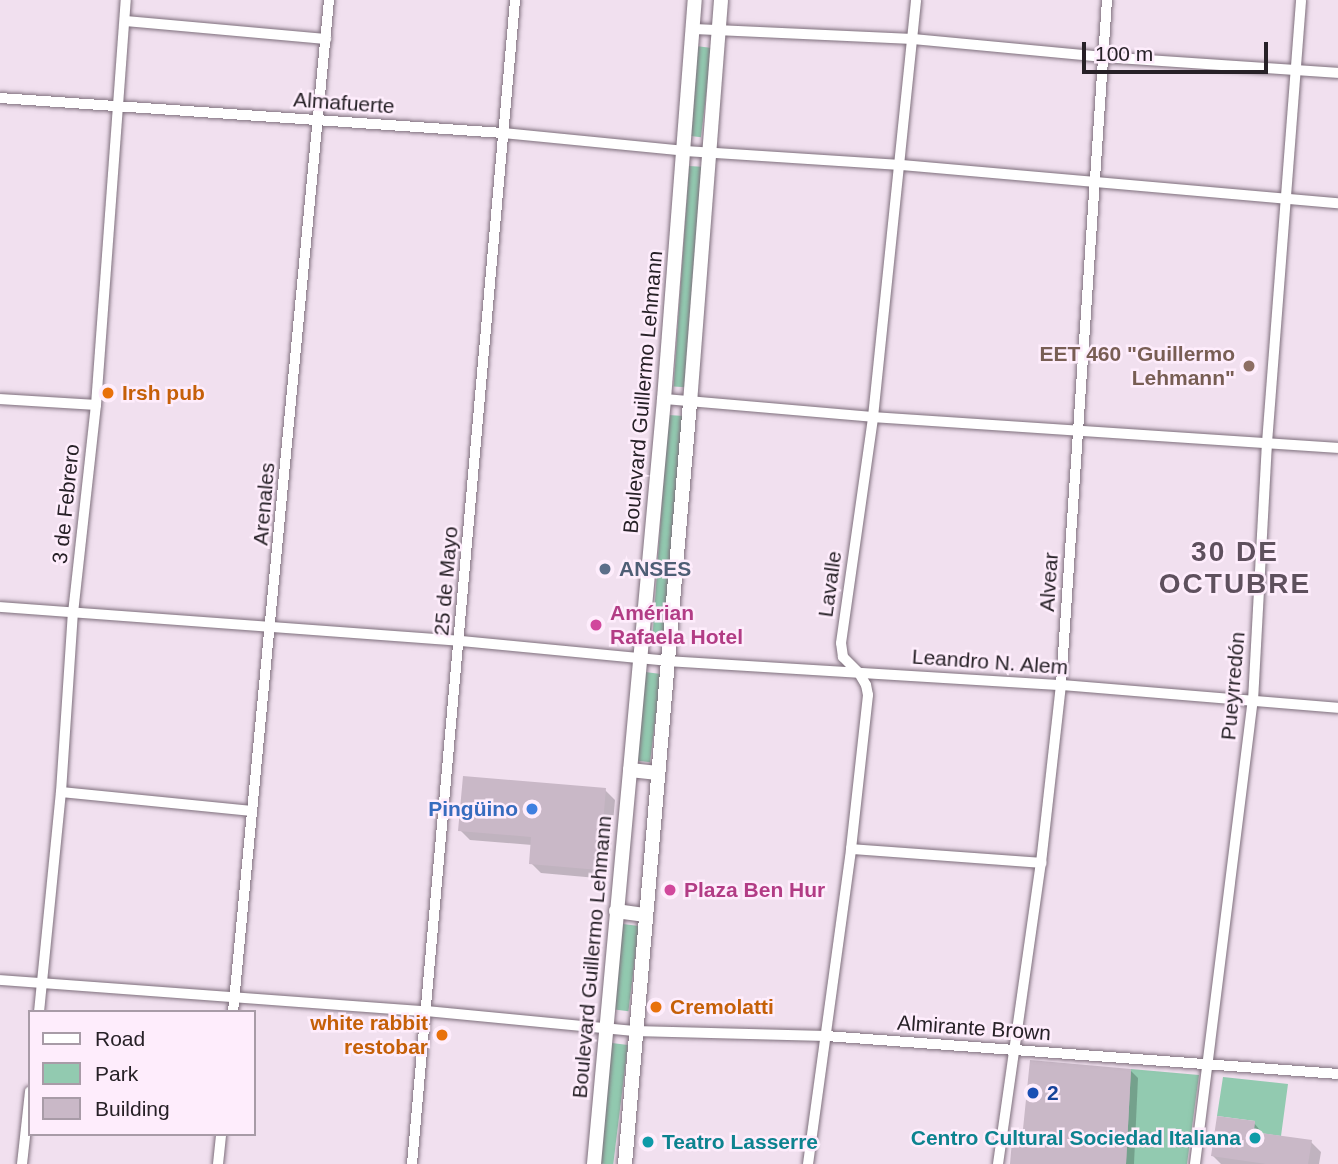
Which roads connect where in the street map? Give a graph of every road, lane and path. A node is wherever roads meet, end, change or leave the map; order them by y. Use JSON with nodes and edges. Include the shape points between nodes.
{"nodes":[{"id":1,"x":126,"y":0,"type":"edge"},
{"id":2,"x":329,"y":0,"type":"edge"},
{"id":3,"x":515,"y":0,"type":"edge"},
{"id":4,"x":695,"y":0,"type":"edge"},
{"id":5,"x":721,"y":0,"type":"edge"},
{"id":6,"x":916,"y":0,"type":"edge"},
{"id":7,"x":1107,"y":0,"type":"edge"},
{"id":8,"x":1301,"y":0,"type":"edge"},
{"id":9,"x":125,"y":21,"type":"junction"},
{"id":10,"x":694,"y":29,"type":"junction"},
{"id":11,"x":719,"y":29,"type":"junction"},
{"id":12,"x":326,"y":39,"type":"junction"},
{"id":13,"x":913,"y":39,"type":"junction"},
{"id":14,"x":1104,"y":57,"type":"junction"},
{"id":15,"x":1296,"y":69,"type":"junction"},
{"id":16,"x":1338,"y":72,"type":"edge"},
{"id":17,"x":0,"y":98,"type":"edge"},
{"id":18,"x":119,"y":107,"type":"junction"},
{"id":19,"x":318,"y":121,"type":"junction"},
{"id":20,"x":503,"y":133,"type":"junction"},
{"id":21,"x":685,"y":151,"type":"junction"},
{"id":22,"x":711,"y":153,"type":"junction"},
{"id":23,"x":901,"y":165,"type":"junction"},
{"id":24,"x":1094,"y":182,"type":"junction"},
{"id":25,"x":1284,"y":198,"type":"junction"},
{"id":26,"x":1338,"y":203,"type":"edge"},
{"id":27,"x":664,"y":399,"type":"junction"},
{"id":28,"x":0,"y":400,"type":"edge"},
{"id":29,"x":690,"y":403,"type":"junction"},
{"id":30,"x":96,"y":405,"type":"junction"},
{"id":31,"x":873,"y":417,"type":"junction"},
{"id":32,"x":1080,"y":429,"type":"junction"},
{"id":33,"x":1267,"y":443,"type":"junction"},
{"id":34,"x":1338,"y":448,"type":"edge"},
{"id":35,"x":0,"y":607,"type":"edge"},
{"id":36,"x":74,"y":613,"type":"junction"},
{"id":37,"x":272,"y":628,"type":"junction"},
{"id":38,"x":461,"y":641,"type":"junction"},
{"id":39,"x":639,"y":659,"type":"junction"},
{"id":40,"x":667,"y":661,"type":"junction"},
{"id":41,"x":859,"y":673,"type":"junction"},
{"id":42,"x":1061,"y":685,"type":"junction"},
{"id":43,"x":1253,"y":701,"type":"junction"},
{"id":44,"x":1338,"y":708,"type":"edge"},
{"id":45,"x":630,"y":770,"type":"junction"},
{"id":46,"x":658,"y":773,"type":"junction"},
{"id":47,"x":61,"y":792,"type":"junction"},
{"id":48,"x":252,"y":811,"type":"junction"},
{"id":49,"x":851,"y":849,"type":"junction"},
{"id":50,"x":1041,"y":863,"type":"junction"},
{"id":51,"x":616,"y":911,"type":"junction"},
{"id":52,"x":646,"y":915,"type":"junction"},
{"id":53,"x":0,"y":980,"type":"edge"},
{"id":54,"x":42,"y":983,"type":"junction"},
{"id":55,"x":235,"y":996,"type":"junction"},
{"id":56,"x":38,"y":1010,"type":"edge"},
{"id":57,"x":233,"y":1010,"type":"edge"},
{"id":58,"x":426,"y":1012,"type":"junction"},
{"id":59,"x":606,"y":1029,"type":"junction"},
{"id":60,"x":634,"y":1031,"type":"junction"},
{"id":61,"x":826,"y":1036,"type":"junction"},
{"id":62,"x":1014,"y":1050,"type":"junction"},
{"id":63,"x":1209,"y":1067,"type":"junction"},
{"id":64,"x":1338,"y":1074,"type":"edge"},
{"id":65,"x":28,"y":1109,"type":"edge"},
{"id":66,"x":221,"y":1136,"type":"edge"},
{"id":67,"x":22,"y":1164,"type":"edge"},
{"id":68,"x":218,"y":1164,"type":"edge"},
{"id":69,"x":412,"y":1164,"type":"edge"},
{"id":70,"x":594,"y":1164,"type":"edge"},
{"id":71,"x":625,"y":1164,"type":"edge"},
{"id":72,"x":808,"y":1164,"type":"edge"},
{"id":73,"x":998,"y":1164,"type":"edge"},
{"id":74,"x":1195,"y":1164,"type":"edge"}],
"edges":[{"from":1,"to":9,"type":"street","name":"3 de Febrero"},
{"from":2,"to":12,"type":"street","name":"Arenales"},
{"from":3,"to":20,"type":"street","name":"25 de Mayo"},
{"from":4,"to":10,"type":"main road","name":"Boulevard Guillermo Lehmann"},
{"from":5,"to":11,"type":"main road"},
{"from":6,"to":13,"type":"street","name":"Lavalle"},
{"from":7,"to":14,"type":"street","name":"Alvear"},
{"from":8,"to":15,"type":"street","name":"Pueyrredón"},
{"from":9,"to":12,"type":"street"},
{"from":9,"to":18,"type":"street","name":"3 de Febrero"},
{"from":10,"to":11,"type":"street"},
{"from":10,"to":21,"type":"main road","name":"Boulevard Guillermo Lehmann"},
{"from":11,"to":13,"type":"street"},
{"from":11,"to":22,"type":"main road"},
{"from":12,"to":19,"type":"street","name":"Arenales"},
{"from":13,"to":14,"type":"street"},
{"from":13,"to":23,"type":"street","name":"Lavalle"},
{"from":14,"to":15,"type":"street"},
{"from":14,"to":24,"type":"street","name":"Alvear"},
{"from":15,"to":16,"type":"street"},
{"from":15,"to":25,"type":"street","name":"Pueyrredón"},
{"from":17,"to":18,"type":"street","name":"Almafuerte"},
{"from":18,"to":19,"type":"street","name":"Almafuerte"},
{"from":18,"to":30,"type":"street","name":"3 de Febrero"},
{"from":19,"to":20,"type":"street","name":"Almafuerte"},
{"from":19,"to":37,"type":"street","name":"Arenales"},
{"from":20,"to":21,"type":"street","name":"Almafuerte"},
{"from":20,"to":38,"type":"street","name":"25 de Mayo"},
{"from":21,"to":22,"type":"street","name":"Almafuerte"},
{"from":21,"to":27,"type":"main road","name":"Boulevard Guillermo Lehmann"},
{"from":22,"to":23,"type":"street","name":"Almafuerte"},
{"from":22,"to":29,"type":"main road"},
{"from":23,"to":24,"type":"street","name":"Almafuerte"},
{"from":23,"to":31,"type":"street","name":"Lavalle"},
{"from":24,"to":25,"type":"street","name":"Almafuerte"},
{"from":24,"to":32,"type":"street","name":"Alvear"},
{"from":25,"to":26,"type":"street","name":"Almafuerte"},
{"from":25,"to":33,"type":"street","name":"Pueyrredón"},
{"from":27,"to":29,"type":"street"},
{"from":27,"to":39,"type":"main road","name":"Boulevard Guillermo Lehmann"},
{"from":28,"to":30,"type":"street"},
{"from":29,"to":31,"type":"street"},
{"from":29,"to":40,"type":"main road"},
{"from":30,"to":36,"type":"street","name":"3 de Febrero"},
{"from":31,"to":32,"type":"street"},
{"from":31,"to":41,"type":"street","name":"Lavalle","via":[[841,643],[843,657]]},
{"from":32,"to":33,"type":"street"},
{"from":32,"to":42,"type":"street","name":"Alvear"},
{"from":33,"to":34,"type":"street"},
{"from":33,"to":43,"type":"street","name":"Pueyrredón"},
{"from":35,"to":36,"type":"street","name":"Leandro N. Alem"},
{"from":36,"to":37,"type":"street","name":"Leandro N. Alem"},
{"from":36,"to":47,"type":"street","name":"3 de Febrero"},
{"from":37,"to":38,"type":"street","name":"Leandro N. Alem"},
{"from":37,"to":48,"type":"street","name":"Arenales"},
{"from":38,"to":39,"type":"street","name":"Leandro N. Alem"},
{"from":38,"to":58,"type":"street","name":"25 de Mayo"},
{"from":39,"to":40,"type":"street","name":"Leandro N. Alem"},
{"from":39,"to":45,"type":"main road","name":"Boulevard Guillermo Lehmann"},
{"from":40,"to":41,"type":"street","name":"Leandro N. Alem"},
{"from":40,"to":46,"type":"main road"},
{"from":41,"to":42,"type":"street","name":"Leandro N. Alem"},
{"from":41,"to":49,"type":"street","name":"Lavalle","via":[[868,695]]},
{"from":42,"to":43,"type":"street","name":"Leandro N. Alem"},
{"from":42,"to":50,"type":"street","name":"Alvear"},
{"from":43,"to":44,"type":"street","name":"Leandro N. Alem"},
{"from":43,"to":63,"type":"street","name":"Pueyrredón"},
{"from":45,"to":46,"type":"main road"},
{"from":45,"to":51,"type":"main road","name":"Boulevard Guillermo Lehmann"},
{"from":46,"to":52,"type":"main road"},
{"from":47,"to":48,"type":"street"},
{"from":47,"to":54,"type":"street","name":"3 de Febrero"},
{"from":48,"to":55,"type":"street","name":"Arenales"},
{"from":49,"to":50,"type":"street"},
{"from":49,"to":61,"type":"street","name":"Lavalle"},
{"from":50,"to":62,"type":"street","name":"Alvear"},
{"from":51,"to":52,"type":"main road"},
{"from":51,"to":59,"type":"main road","name":"Boulevard Guillermo Lehmann"},
{"from":52,"to":60,"type":"main road"},
{"from":53,"to":54,"type":"street","name":"Almirante Brown"},
{"from":54,"to":55,"type":"street","name":"Almirante Brown"},
{"from":54,"to":56,"type":"street","name":"3 de Febrero"},
{"from":55,"to":57,"type":"street","name":"Arenales"},
{"from":55,"to":58,"type":"street","name":"Almirante Brown"},
{"from":58,"to":59,"type":"street","name":"Almirante Brown"},
{"from":58,"to":69,"type":"street","name":"25 de Mayo"},
{"from":59,"to":60,"type":"street","name":"Almirante Brown"},
{"from":59,"to":70,"type":"main road","name":"Boulevard Guillermo Lehmann"},
{"from":60,"to":61,"type":"street","name":"Almirante Brown"},
{"from":60,"to":71,"type":"main road"},
{"from":61,"to":62,"type":"street","name":"Almirante Brown"},
{"from":61,"to":72,"type":"street","name":"Lavalle"},
{"from":62,"to":63,"type":"street","name":"Almirante Brown"},
{"from":62,"to":73,"type":"street","name":"Alvear"},
{"from":63,"to":64,"type":"street","name":"Almirante Brown"},
{"from":63,"to":74,"type":"street","name":"Pueyrredón"},
{"from":65,"to":67,"type":"street"},
{"from":66,"to":68,"type":"street"}]}
